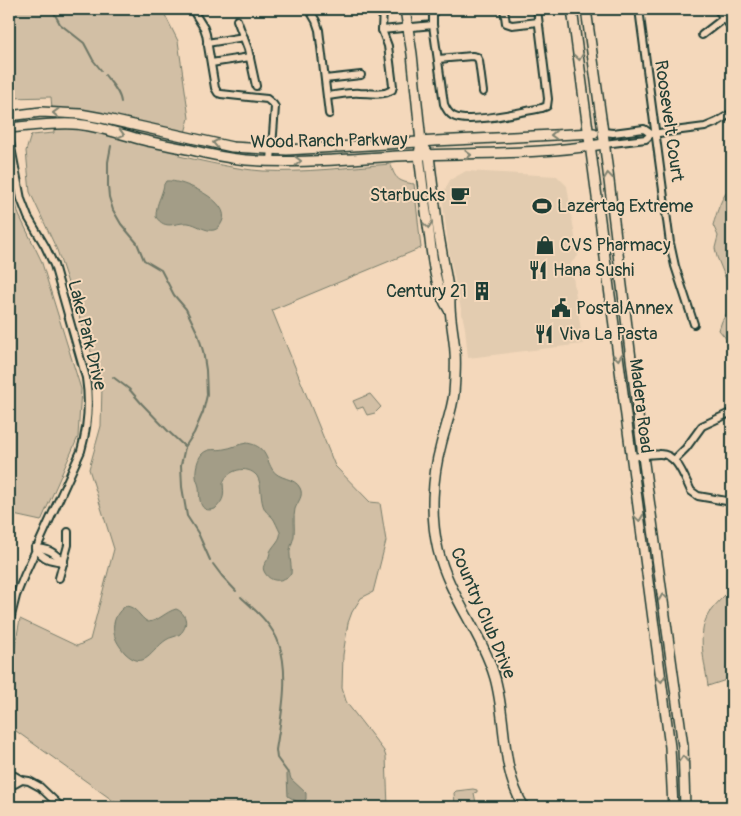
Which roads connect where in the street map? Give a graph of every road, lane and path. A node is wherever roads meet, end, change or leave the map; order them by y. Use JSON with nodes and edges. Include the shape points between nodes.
{"nodes":[{"id":1,"x":192,"y":9,"type":"edge"},
{"id":2,"x":309,"y":9,"type":"edge"},
{"id":3,"x":383,"y":9,"type":"edge"},
{"id":4,"x":405,"y":9,"type":"edge"},
{"id":5,"x":433,"y":9,"type":"edge"},
{"id":6,"x":504,"y":9,"type":"edge"},
{"id":7,"x":537,"y":9,"type":"edge"},
{"id":8,"x":572,"y":9,"type":"edge"},
{"id":9,"x":586,"y":9,"type":"edge"},
{"id":10,"x":639,"y":9,"type":"edge"},
{"id":11,"x":717,"y":9,"type":"edge"},
{"id":12,"x":724,"y":18,"type":"junction"},
{"id":13,"x":237,"y":20,"type":"dead end"},
{"id":14,"x":538,"y":22,"type":"junction"},
{"id":15,"x":433,"y":24,"type":"junction"},
{"id":16,"x":408,"y":28,"type":"junction"},
{"id":17,"x":732,"y":28,"type":"edge"},
{"id":18,"x":382,"y":30,"type":"junction"},
{"id":19,"x":702,"y":35,"type":"dead end"},
{"id":20,"x":244,"y":37,"type":"junction"},
{"id":21,"x":207,"y":43,"type":"junction"},
{"id":22,"x":250,"y":57,"type":"junction"},
{"id":23,"x":438,"y":59,"type":"junction"},
{"id":24,"x":211,"y":63,"type":"junction"},
{"id":25,"x":361,"y":75,"type":"dead end"},
{"id":26,"x":325,"y":79,"type":"junction"},
{"id":27,"x":256,"y":86,"type":"dead end"},
{"id":28,"x":483,"y":92,"type":"dead end"},
{"id":29,"x":327,"y":96,"type":"junction"},
{"id":30,"x":732,"y":113,"type":"edge"},
{"id":31,"x":329,"y":114,"type":"dead end"},
{"id":32,"x":9,"y":116,"type":"edge"},
{"id":33,"x":9,"y":128,"type":"edge"},
{"id":34,"x":603,"y":132,"type":"junction"},
{"id":35,"x":589,"y":134,"type":"junction"},
{"id":36,"x":653,"y":134,"type":"junction"},
{"id":37,"x":9,"y":137,"type":"edge"},
{"id":38,"x":421,"y":142,"type":"junction"},
{"id":39,"x":604,"y":144,"type":"junction"},
{"id":40,"x":590,"y":146,"type":"junction"},
{"id":41,"x":271,"y":150,"type":"junction"},
{"id":42,"x":424,"y":155,"type":"junction"},
{"id":43,"x":271,"y":161,"type":"junction"},
{"id":44,"x":694,"y":324,"type":"dead end"},
{"id":45,"x":732,"y":412,"type":"edge"},
{"id":46,"x":644,"y":456,"type":"junction"},
{"id":47,"x":631,"y":457,"type":"junction"},
{"id":48,"x":674,"y":460,"type":"junction"},
{"id":49,"x":732,"y":502,"type":"edge"},
{"id":50,"x":68,"y":532,"type":"dead end"},
{"id":51,"x":35,"y":548,"type":"junction"},
{"id":52,"x":64,"y":562,"type":"junction"},
{"id":53,"x":59,"y":578,"type":"dead end"},
{"id":54,"x":9,"y":624,"type":"edge"},
{"id":55,"x":9,"y":776,"type":"edge"},
{"id":56,"x":22,"y":780,"type":"junction"},
{"id":57,"x":9,"y":784,"type":"edge"},
{"id":58,"x":61,"y":807,"type":"edge"},
{"id":59,"x":524,"y":807,"type":"edge"},
{"id":60,"x":673,"y":807,"type":"edge"},
{"id":61,"x":686,"y":807,"type":"edge"}],
"edges":[{"from":1,"to":21,"type":"street","via":[[204,28]]},
{"from":2,"to":26,"type":"street","via":[[319,30]]},
{"from":3,"to":18,"type":"street"},
{"from":4,"to":16,"type":"main road","name":"Country Club Drive"},
{"from":5,"to":15,"type":"street"},
{"from":6,"to":14,"type":"street","via":[[508,25]]},
{"from":7,"to":14,"type":"street"},
{"from":8,"to":35,"type":"main road","name":"Madera Road","one_way":true},
{"from":9,"to":34,"type":"main road","name":"Madera Road"},
{"from":10,"to":36,"type":"street","name":"Roosevelt Court"},
{"from":11,"to":12,"type":"street"},
{"from":12,"to":17,"type":"street"},
{"from":12,"to":19,"type":"street"},
{"from":13,"to":20,"type":"street"},
{"from":14,"to":23,"type":"street","via":[[548,99],[547,106],[542,108],[480,118],[453,116],[444,104]]},
{"from":15,"to":16,"type":"street"},
{"from":15,"to":23,"type":"street"},
{"from":16,"to":18,"type":"street"},
{"from":16,"to":38,"type":"main road","name":"Country Club Drive"},
{"from":18,"to":29,"type":"street","via":[[388,46],[392,90]]},
{"from":20,"to":21,"type":"street"},
{"from":20,"to":22,"type":"street"},
{"from":21,"to":24,"type":"street"},
{"from":22,"to":24,"type":"street"},
{"from":22,"to":27,"type":"street"},
{"from":23,"to":28,"type":"street","via":[[476,57]]},
{"from":24,"to":41,"type":"street","via":[[218,93],[268,99],[273,104]]},
{"from":25,"to":26,"type":"street"},
{"from":26,"to":29,"type":"street"},
{"from":29,"to":31,"type":"street"},
{"from":30,"to":36,"type":"street","name":"Wood Ranch Parkway","via":[[705,127]]},
{"from":41,"to":32,"type":"main road","name":"Wood Ranch Parkway","one_way":true,"via":[[232,147],[80,114],[41,112]]},
{"from":33,"to":43,"type":"main road","name":"Wood Ranch Parkway","one_way":true,"via":[[73,124],[218,156]]},
{"from":34,"to":35,"type":"main road","name":"Wood Ranch Parkway"},
{"from":34,"to":36,"type":"street","name":"Wood Ranch Parkway","via":[[644,129]]},
{"from":34,"to":39,"type":"main road","name":"Madera Road"},
{"from":35,"to":38,"type":"main road","name":"Wood Ranch Parkway","one_way":true},
{"from":35,"to":40,"type":"main road","name":"Madera Road"},
{"from":36,"to":39,"type":"street","name":"Wood Ranch Parkway","via":[[646,139]]},
{"from":36,"to":44,"type":"street","name":"Roosevelt Court","via":[[672,254]]},
{"from":37,"to":51,"type":"street","name":"Lake Park Drive","via":[[21,199],[54,265],[88,395],[88,421],[80,451]]},
{"from":38,"to":41,"type":"main road","name":"Wood Ranch Parkway"},
{"from":38,"to":42,"type":"main road","name":"Country Club Drive"},
{"from":39,"to":40,"type":"main road","name":"Wood Ranch Parkway"},
{"from":46,"to":39,"type":"main road","name":"Madera Road","one_way":true},
{"from":42,"to":40,"type":"main road","name":"Wood Ranch Parkway","one_way":true,"via":[[502,154]]},
{"from":40,"to":47,"type":"main road","name":"Madera Road","one_way":true},
{"from":41,"to":43,"type":"street"},
{"from":43,"to":42,"type":"main road","name":"Wood Ranch Parkway","one_way":true},
{"from":42,"to":59,"type":"main road","name":"Country Club Drive","via":[[432,255],[449,310],[455,352],[450,415],[434,479],[436,541],[450,585],[490,663],[499,698],[510,773]]},
{"from":45,"to":48,"type":"street","via":[[702,426]]},
{"from":46,"to":47,"type":"street"},
{"from":46,"to":48,"type":"street","via":[[665,454]]},
{"from":61,"to":46,"type":"main road","name":"Madera Road","one_way":true,"via":[[683,746]]},
{"from":47,"to":60,"type":"main road","name":"Madera Road","one_way":true,"via":[[670,747]]},
{"from":48,"to":49,"type":"street","via":[[694,494]]},
{"from":50,"to":52,"type":"street"},
{"from":51,"to":52,"type":"street","via":[[41,556]]},
{"from":51,"to":54,"type":"street","name":"Lake Park Drive"},
{"from":52,"to":53,"type":"street"},
{"from":55,"to":56,"type":"street"},
{"from":56,"to":57,"type":"street"},
{"from":56,"to":58,"type":"street","via":[[40,787]]}]}
